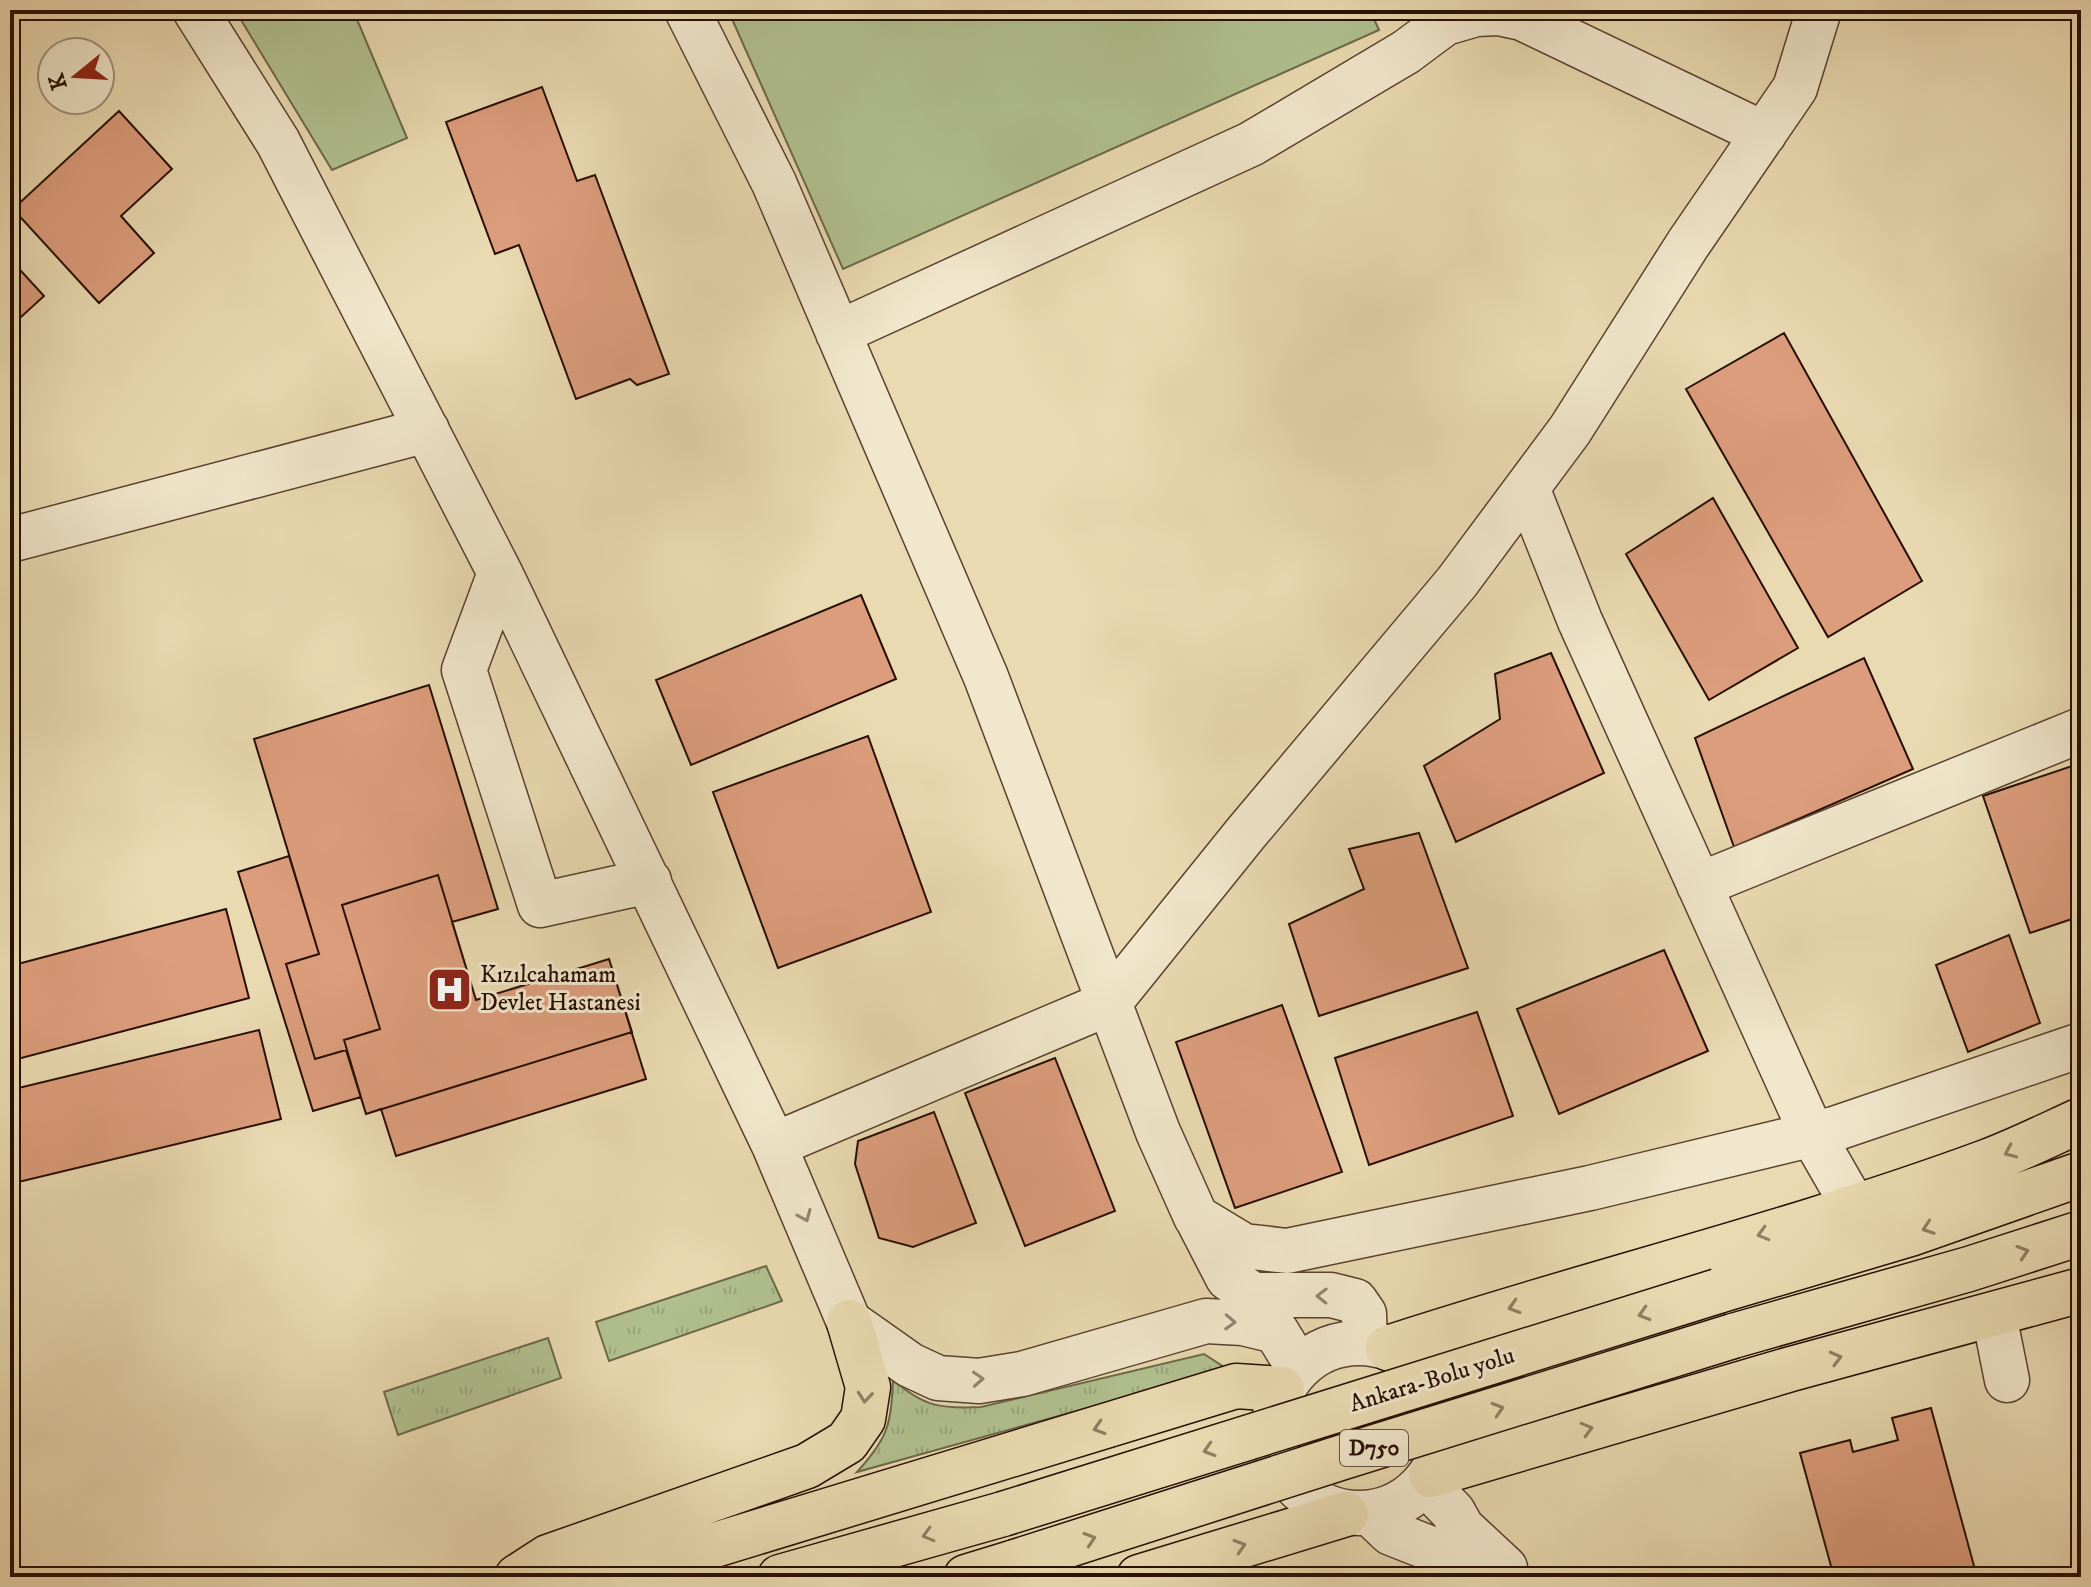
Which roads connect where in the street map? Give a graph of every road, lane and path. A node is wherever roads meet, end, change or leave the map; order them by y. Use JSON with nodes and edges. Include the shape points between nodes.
{"nodes":[{"id":1,"x":195,"y":10,"type":"edge"},
{"id":2,"x":687,"y":10,"type":"edge"},
{"id":3,"x":1819,"y":10,"type":"edge"},
{"id":4,"x":1764,"y":134,"type":"junction"},
{"id":5,"x":838,"y":333,"type":"junction"},
{"id":6,"x":427,"y":430,"type":"junction"},
{"id":7,"x":1527,"y":488,"type":"junction"},
{"id":8,"x":10,"y":540,"type":"edge"},
{"id":9,"x":500,"y":573,"type":"junction"},
{"id":10,"x":2081,"y":730,"type":"edge"},
{"id":11,"x":649,"y":881,"type":"junction"},
{"id":12,"x":1699,"y":885,"type":"junction"},
{"id":13,"x":1109,"y":1003,"type":"junction"},
{"id":14,"x":2081,"y":1045,"type":"edge"},
{"id":15,"x":2081,"y":1120,"type":"edge"},
{"id":16,"x":1812,"y":1134,"type":"junction"},
{"id":17,"x":774,"y":1145,"type":"junction"},
{"id":18,"x":2081,"y":1174,"type":"edge"},
{"id":19,"x":1854,"y":1207,"type":"junction"},
{"id":20,"x":1196,"y":1217,"type":"junction"},
{"id":21,"x":2081,"y":1233,"type":"edge"},
{"id":22,"x":2081,"y":1290,"type":"edge"},
{"id":23,"x":1994,"y":1315,"type":"junction"},
{"id":24,"x":849,"y":1322,"type":"junction"},
{"id":25,"x":1376,"y":1345,"type":"junction"},
{"id":26,"x":1290,"y":1378,"type":"junction"},
{"id":27,"x":2007,"y":1380,"type":"dead end"},
{"id":28,"x":1428,"y":1479,"type":"junction"},
{"id":29,"x":846,"y":1505,"type":"junction"},
{"id":30,"x":1358,"y":1514,"type":"junction"},
{"id":31,"x":517,"y":1577,"type":"edge"},
{"id":32,"x":567,"y":1577,"type":"edge"},
{"id":33,"x":610,"y":1577,"type":"edge"},
{"id":34,"x":780,"y":1577,"type":"edge"},
{"id":35,"x":966,"y":1577,"type":"edge"},
{"id":36,"x":1139,"y":1577,"type":"edge"},
{"id":37,"x":1503,"y":1577,"type":"edge"},
{"id":38,"x":1521,"y":1577,"type":"edge"}],
"edges":[{"from":1,"to":6,"type":"street","via":[[278,142]]},
{"from":2,"to":5,"type":"street","via":[[774,183]]},
{"from":3,"to":4,"type":"street","via":[[1795,88]]},
{"from":4,"to":5,"type":"street","via":[[1522,18],[1499,13],[1460,17],[1251,144]]},
{"from":4,"to":7,"type":"street"},
{"from":5,"to":13,"type":"street","via":[[986,677]]},
{"from":6,"to":8,"type":"street"},
{"from":6,"to":9,"type":"street"},
{"from":7,"to":12,"type":"street","via":[[1580,621]]},
{"from":7,"to":13,"type":"street","via":[[1457,582]]},
{"from":9,"to":11,"type":"street"},
{"from":9,"to":11,"type":"street","via":[[464,670],[540,905]]},
{"from":10,"to":12,"type":"street"},
{"from":11,"to":17,"type":"street"},
{"from":12,"to":16,"type":"street"},
{"from":13,"to":17,"type":"street"},
{"from":13,"to":20,"type":"street"},
{"from":14,"to":16,"type":"street"},
{"from":15,"to":19,"type":"highway","one_way":true,"via":[[1989,1161]]},
{"from":16,"to":19,"type":"street"},
{"from":16,"to":20,"type":"street","via":[[1590,1188],[1287,1251],[1244,1246]]},
{"from":17,"to":24,"type":"street","one_way":true},
{"from":18,"to":34,"type":"highway","name":"Ankara-Bolu yolu","number":"D750","one_way":true,"bridge":true,"via":[[1910,1234],[1003,1514]]},
{"from":19,"to":25,"type":"highway","one_way":true},
{"from":25,"to":20,"type":"street","one_way":true,"via":[[1355,1301],[1331,1295],[1253,1295],[1228,1278]]},
{"from":35,"to":21,"type":"highway","name":"Ankara-Bolu yolu","number":"D750","one_way":true,"bridge":true,"via":[[1733,1336]]},
{"from":22,"to":23,"type":"highway"},
{"from":23,"to":27,"type":"street"},
{"from":28,"to":23,"type":"highway","one_way":true,"via":[[1791,1369]]},
{"from":24,"to":26,"type":"street","one_way":true,"via":[[938,1378],[979,1381],[1022,1374],[1206,1321],[1243,1323],[1276,1331]]},
{"from":24,"to":31,"type":"highway","one_way":true,"via":[[868,1387],[863,1419],[847,1442],[807,1466],[548,1557]]},
{"from":25,"to":26,"type":"street","via":[[1340,1345],[1318,1353]]},
{"from":25,"to":28,"type":"street","via":[[1410,1360],[1440,1401],[1445,1426]]},
{"from":26,"to":29,"type":"highway","one_way":true,"via":[[1236,1386]]},
{"from":26,"to":30,"type":"street","via":[[1274,1415],[1274,1442],[1283,1468],[1299,1490],[1320,1505]]},
{"from":28,"to":30,"type":"street","via":[[1394,1507]]},
{"from":28,"to":38,"type":"street","via":[[1472,1537]]},
{"from":29,"to":32,"type":"street","via":[[787,1495],[585,1561]]},
{"from":29,"to":33,"type":"highway"},
{"from":36,"to":30,"type":"highway","one_way":true},
{"from":30,"to":37,"type":"street","via":[[1391,1533]]}]}
